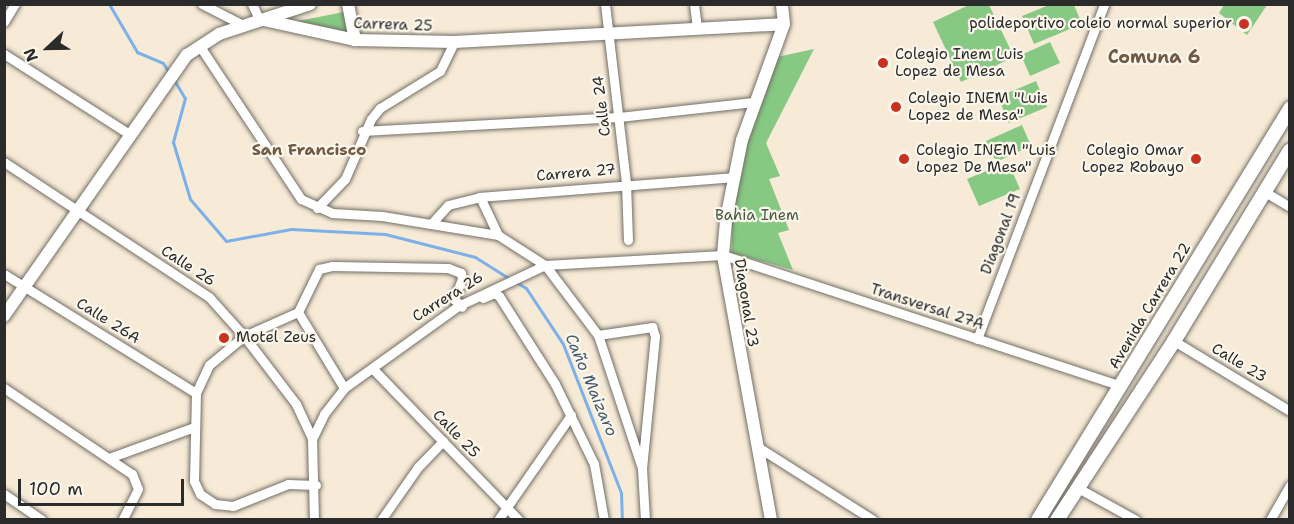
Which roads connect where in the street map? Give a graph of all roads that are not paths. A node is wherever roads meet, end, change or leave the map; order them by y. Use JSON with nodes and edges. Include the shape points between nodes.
{"nodes":[{"id":1,"x":15,"y":4,"type":"edge"},
{"id":2,"x":202,"y":4,"type":"edge"},
{"id":3,"x":252,"y":4,"type":"edge"},
{"id":4,"x":310,"y":4,"type":"edge"},
{"id":5,"x":348,"y":4,"type":"edge"},
{"id":6,"x":606,"y":4,"type":"edge"},
{"id":7,"x":694,"y":4,"type":"edge"},
{"id":8,"x":782,"y":4,"type":"edge"},
{"id":9,"x":1104,"y":4,"type":"edge"},
{"id":10,"x":259,"y":19,"type":"junction"},
{"id":11,"x":4,"y":22,"type":"edge"},
{"id":12,"x":784,"y":24,"type":"junction"},
{"id":13,"x":243,"y":25,"type":"junction"},
{"id":14,"x":697,"y":28,"type":"junction"},
{"id":15,"x":609,"y":34,"type":"junction"},
{"id":16,"x":355,"y":40,"type":"junction"},
{"id":17,"x":454,"y":42,"type":"junction"},
{"id":18,"x":199,"y":45,"type":"junction"},
{"id":19,"x":4,"y":54,"type":"edge"},
{"id":20,"x":753,"y":102,"type":"junction"},
{"id":21,"x":1290,"y":108,"type":"edge"},
{"id":22,"x":619,"y":117,"type":"junction"},
{"id":23,"x":362,"y":132,"type":"junction"},
{"id":24,"x":129,"y":135,"type":"junction"},
{"id":25,"x":1290,"y":150,"type":"edge"},
{"id":26,"x":4,"y":162,"type":"edge"},
{"id":27,"x":734,"y":177,"type":"junction"},
{"id":28,"x":626,"y":183,"type":"junction"},
{"id":29,"x":1265,"y":192,"type":"junction"},
{"id":30,"x":480,"y":197,"type":"junction"},
{"id":31,"x":1290,"y":207,"type":"edge"},
{"id":32,"x":317,"y":208,"type":"junction"},
{"id":33,"x":76,"y":212,"type":"junction"},
{"id":34,"x":431,"y":224,"type":"junction"},
{"id":35,"x":498,"y":235,"type":"junction"},
{"id":36,"x":628,"y":240,"type":"dead end"},
{"id":37,"x":723,"y":255,"type":"junction"},
{"id":38,"x":545,"y":265,"type":"junction"},
{"id":39,"x":4,"y":273,"type":"edge"},
{"id":40,"x":26,"y":287,"type":"junction"},
{"id":41,"x":458,"y":306,"type":"junction"},
{"id":42,"x":298,"y":312,"type":"junction"},
{"id":43,"x":4,"y":316,"type":"edge"},
{"id":44,"x":598,"y":334,"type":"junction"},
{"id":45,"x":244,"y":336,"type":"junction"},
{"id":46,"x":977,"y":339,"type":"junction"},
{"id":47,"x":1174,"y":341,"type":"junction"},
{"id":48,"x":373,"y":369,"type":"junction"},
{"id":49,"x":1121,"y":386,"type":"junction"},
{"id":50,"x":4,"y":387,"type":"edge"},
{"id":51,"x":344,"y":388,"type":"junction"},
{"id":52,"x":196,"y":393,"type":"junction"},
{"id":53,"x":1290,"y":411,"type":"edge"},
{"id":54,"x":571,"y":415,"type":"junction"},
{"id":55,"x":194,"y":427,"type":"junction"},
{"id":56,"x":312,"y":439,"type":"junction"},
{"id":57,"x":443,"y":441,"type":"junction"},
{"id":58,"x":758,"y":447,"type":"junction"},
{"id":59,"x":110,"y":458,"type":"junction"},
{"id":60,"x":642,"y":468,"type":"junction"},
{"id":61,"x":316,"y":485,"type":"junction"},
{"id":62,"x":1290,"y":485,"type":"edge"},
{"id":63,"x":1078,"y":488,"type":"junction"},
{"id":64,"x":4,"y":494,"type":"edge"},
{"id":65,"x":507,"y":507,"type":"junction"},
{"id":66,"x":42,"y":519,"type":"edge"},
{"id":67,"x":122,"y":519,"type":"edge"},
{"id":68,"x":314,"y":519,"type":"edge"},
{"id":69,"x":381,"y":519,"type":"edge"},
{"id":70,"x":498,"y":519,"type":"edge"},
{"id":71,"x":519,"y":519,"type":"edge"},
{"id":72,"x":604,"y":519,"type":"edge"},
{"id":73,"x":645,"y":519,"type":"edge"},
{"id":74,"x":771,"y":519,"type":"edge"},
{"id":75,"x":873,"y":519,"type":"edge"},
{"id":76,"x":1038,"y":519,"type":"edge"},
{"id":77,"x":1057,"y":519,"type":"edge"},
{"id":78,"x":1136,"y":519,"type":"edge"},
{"id":79,"x":1270,"y":519,"type":"edge"}],
"edges":[{"from":1,"to":11,"type":"street"},
{"from":2,"to":13,"type":"street"},
{"from":3,"to":10,"type":"street"},
{"from":4,"to":10,"type":"street"},
{"from":5,"to":16,"type":"street"},
{"from":6,"to":15,"type":"street","name":"Calle 24"},
{"from":7,"to":14,"type":"street"},
{"from":8,"to":12,"type":"street"},
{"from":9,"to":46,"type":"street","name":"Diagonal 19"},
{"from":10,"to":13,"type":"street"},
{"from":10,"to":16,"type":"street","name":"Carrera 25"},
{"from":12,"to":14,"type":"street","name":"Carrera 25"},
{"from":12,"to":20,"type":"street","name":"Diagonal 23"},
{"from":13,"to":18,"type":"street"},
{"from":14,"to":15,"type":"street","name":"Carrera 25"},
{"from":15,"to":17,"type":"street","name":"Carrera 25"},
{"from":15,"to":22,"type":"street","name":"Calle 24"},
{"from":16,"to":17,"type":"street","name":"Carrera 25"},
{"from":17,"to":23,"type":"street","via":[[440,71],[380,108]]},
{"from":18,"to":24,"type":"street","via":[[175,69]]},
{"from":18,"to":32,"type":"street","via":[[294,190]]},
{"from":19,"to":24,"type":"street"},
{"from":20,"to":22,"type":"street"},
{"from":20,"to":27,"type":"street","name":"Diagonal 23"},
{"from":21,"to":49,"type":"main road","name":"Avenida Carrera 22"},
{"from":22,"to":23,"type":"street"},
{"from":22,"to":28,"type":"street","name":"Calle 24"},
{"from":23,"to":32,"type":"street","via":[[345,179]]},
{"from":24,"to":33,"type":"street"},
{"from":25,"to":29,"type":"main road"},
{"from":26,"to":33,"type":"street","name":"Calle 26"},
{"from":27,"to":28,"type":"street","name":"Carrera 27"},
{"from":27,"to":37,"type":"street","name":"Diagonal 23"},
{"from":28,"to":30,"type":"street","name":"Carrera 27"},
{"from":28,"to":36,"type":"street","name":"Calle 24"},
{"from":29,"to":31,"type":"street"},
{"from":29,"to":47,"type":"main road"},
{"from":30,"to":34,"type":"street","name":"Carrera 27","via":[[448,205]]},
{"from":30,"to":35,"type":"street"},
{"from":32,"to":34,"type":"street"},
{"from":33,"to":40,"type":"street"},
{"from":33,"to":45,"type":"street","name":"Calle 26","via":[[209,297]]},
{"from":34,"to":35,"type":"street"},
{"from":35,"to":38,"type":"street"},
{"from":37,"to":38,"type":"street","name":"Carrera 26"},
{"from":37,"to":46,"type":"street","name":"Transversal 27A"},
{"from":37,"to":58,"type":"street","name":"Diagonal 23"},
{"from":38,"to":41,"type":"street","name":"Carrera 26","via":[[492,286]]},
{"from":38,"to":44,"type":"street"},
{"from":39,"to":40,"type":"street","name":"Calle 26A"},
{"from":40,"to":43,"type":"street"},
{"from":40,"to":52,"type":"street","name":"Calle 26A"},
{"from":41,"to":42,"type":"street","via":[[453,299],[461,273],[448,267],[319,269]]},
{"from":41,"to":48,"type":"street","name":"Carrera 26"},
{"from":41,"to":54,"type":"street","via":[[494,293]]},
{"from":42,"to":45,"type":"street"},
{"from":42,"to":51,"type":"street"},
{"from":44,"to":60,"type":"street"},
{"from":44,"to":60,"type":"street","via":[[652,327],[656,336]]},
{"from":45,"to":52,"type":"street","via":[[210,365]]},
{"from":45,"to":56,"type":"street","name":"Calle 26","via":[[296,404]]},
{"from":46,"to":49,"type":"street","name":"Transversal 27A"},
{"from":47,"to":53,"type":"street","name":"Calle 23"},
{"from":47,"to":63,"type":"main road"},
{"from":48,"to":51,"type":"street","name":"Carrera 26"},
{"from":48,"to":57,"type":"street","name":"Calle 25"},
{"from":49,"to":76,"type":"main road","name":"Avenida Carrera 22"},
{"from":50,"to":59,"type":"street"},
{"from":51,"to":56,"type":"street","name":"Carrera 26","via":[[324,414]]},
{"from":52,"to":55,"type":"street"},
{"from":54,"to":65,"type":"street"},
{"from":54,"to":72,"type":"street","via":[[594,464]]},
{"from":55,"to":59,"type":"street"},
{"from":55,"to":61,"type":"street","via":[[194,481],[200,495],[215,504],[234,506],[288,484]]},
{"from":56,"to":61,"type":"street"},
{"from":57,"to":65,"type":"street","name":"Calle 25"},
{"from":57,"to":69,"type":"street","via":[[418,467]]},
{"from":58,"to":74,"type":"street","name":"Diagonal 23"},
{"from":58,"to":75,"type":"street"},
{"from":59,"to":67,"type":"street","via":[[132,474],[138,489]]},
{"from":60,"to":73,"type":"street"},
{"from":61,"to":68,"type":"street"},
{"from":62,"to":79,"type":"street"},
{"from":63,"to":77,"type":"main road"},
{"from":63,"to":78,"type":"street"},
{"from":64,"to":66,"type":"street"},
{"from":65,"to":70,"type":"street"},
{"from":65,"to":71,"type":"street","name":"Calle 25"}]}
